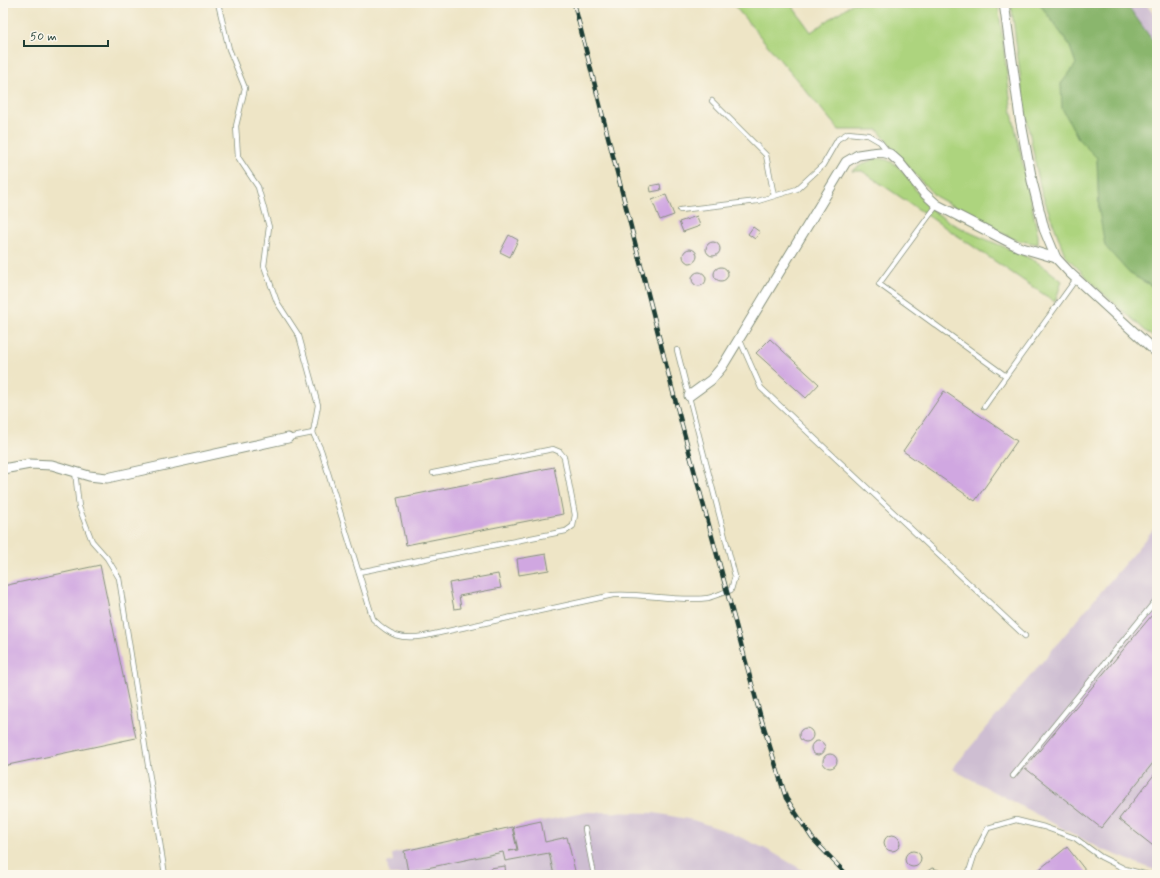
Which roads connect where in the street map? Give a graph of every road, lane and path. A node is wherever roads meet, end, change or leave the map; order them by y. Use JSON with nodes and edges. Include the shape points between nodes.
{"nodes":[{"id":1,"x":218,"y":3,"type":"edge"},
{"id":2,"x":1004,"y":3,"type":"edge"},
{"id":3,"x":712,"y":101,"type":"dead end"},
{"id":4,"x":890,"y":154,"type":"junction"},
{"id":5,"x":774,"y":196,"type":"junction"},
{"id":6,"x":937,"y":205,"type":"junction"},
{"id":7,"x":680,"y":210,"type":"dead end"},
{"id":8,"x":1056,"y":258,"type":"junction"},
{"id":9,"x":1076,"y":279,"type":"junction"},
{"id":10,"x":739,"y":338,"type":"junction"},
{"id":11,"x":677,"y":350,"type":"dead end"},
{"id":12,"x":1157,"y":353,"type":"edge"},
{"id":13,"x":1006,"y":376,"type":"junction"},
{"id":14,"x":689,"y":396,"type":"junction"},
{"id":15,"x":984,"y":407,"type":"dead end"},
{"id":16,"x":313,"y":433,"type":"junction"},
{"id":17,"x":288,"y":438,"type":"joint"},
{"id":18,"x":3,"y":469,"type":"edge"},
{"id":19,"x":75,"y":471,"type":"junction"},
{"id":20,"x":432,"y":473,"type":"dead end"},
{"id":21,"x":359,"y":572,"type":"junction"},
{"id":22,"x":1157,"y":600,"type":"edge"},
{"id":23,"x":1025,"y":636,"type":"dead end"},
{"id":24,"x":1013,"y":776,"type":"dead end"},
{"id":25,"x":585,"y":829,"type":"dead end"},
{"id":26,"x":165,"y":875,"type":"edge"},
{"id":27,"x":594,"y":875,"type":"edge"},
{"id":28,"x":968,"y":875,"type":"edge"},
{"id":29,"x":1148,"y":875,"type":"edge"}],
"edges":[{"from":1,"to":16,"type":"lane","via":[[229,49],[244,88],[236,126],[238,158],[258,187],[269,227],[264,266],[277,302],[302,344],[318,405]]},
{"from":2,"to":8,"type":"street","via":[[1020,118],[1032,181],[1044,229]]},
{"from":3,"to":5,"type":"lane","via":[[766,155]]},
{"from":4,"to":5,"type":"lane","via":[[880,142],[868,135],[848,133],[838,139],[823,165],[804,184],[797,189]]},
{"from":4,"to":6,"type":"street"},
{"from":4,"to":10,"type":"street","via":[[881,152],[858,155],[846,162]]},
{"from":5,"to":7,"type":"lane","via":[[758,201]]},
{"from":6,"to":8,"type":"street","via":[[1018,247]]},
{"from":6,"to":13,"type":"lane","via":[[879,284]]},
{"from":8,"to":9,"type":"street"},
{"from":9,"to":12,"type":"street"},
{"from":9,"to":13,"type":"lane"},
{"from":10,"to":14,"type":"street","via":[[711,380]]},
{"from":10,"to":23,"type":"lane","via":[[761,388]]},
{"from":11,"to":14,"type":"lane"},
{"from":13,"to":15,"type":"lane"},
{"from":14,"to":21,"type":"lane","via":[[735,576],[731,590],[709,598],[613,595],[410,638],[385,631],[373,619]]},
{"from":16,"to":17,"type":"lane"},
{"from":16,"to":21,"type":"lane","via":[[321,450]]},
{"from":17,"to":19,"type":"street","via":[[106,478]]},
{"from":18,"to":19,"type":"street","via":[[30,464],[52,464]]},
{"from":19,"to":26,"type":"lane","via":[[79,507],[92,541],[108,558],[119,578]]},
{"from":20,"to":21,"type":"lane","via":[[553,450],[560,452],[564,457],[576,515],[573,526],[566,531]]},
{"from":22,"to":24,"type":"lane"},
{"from":25,"to":27,"type":"lane"},
{"from":28,"to":29,"type":"lane","via":[[988,828],[1016,820],[1075,838],[1101,857],[1125,869]]}]}
